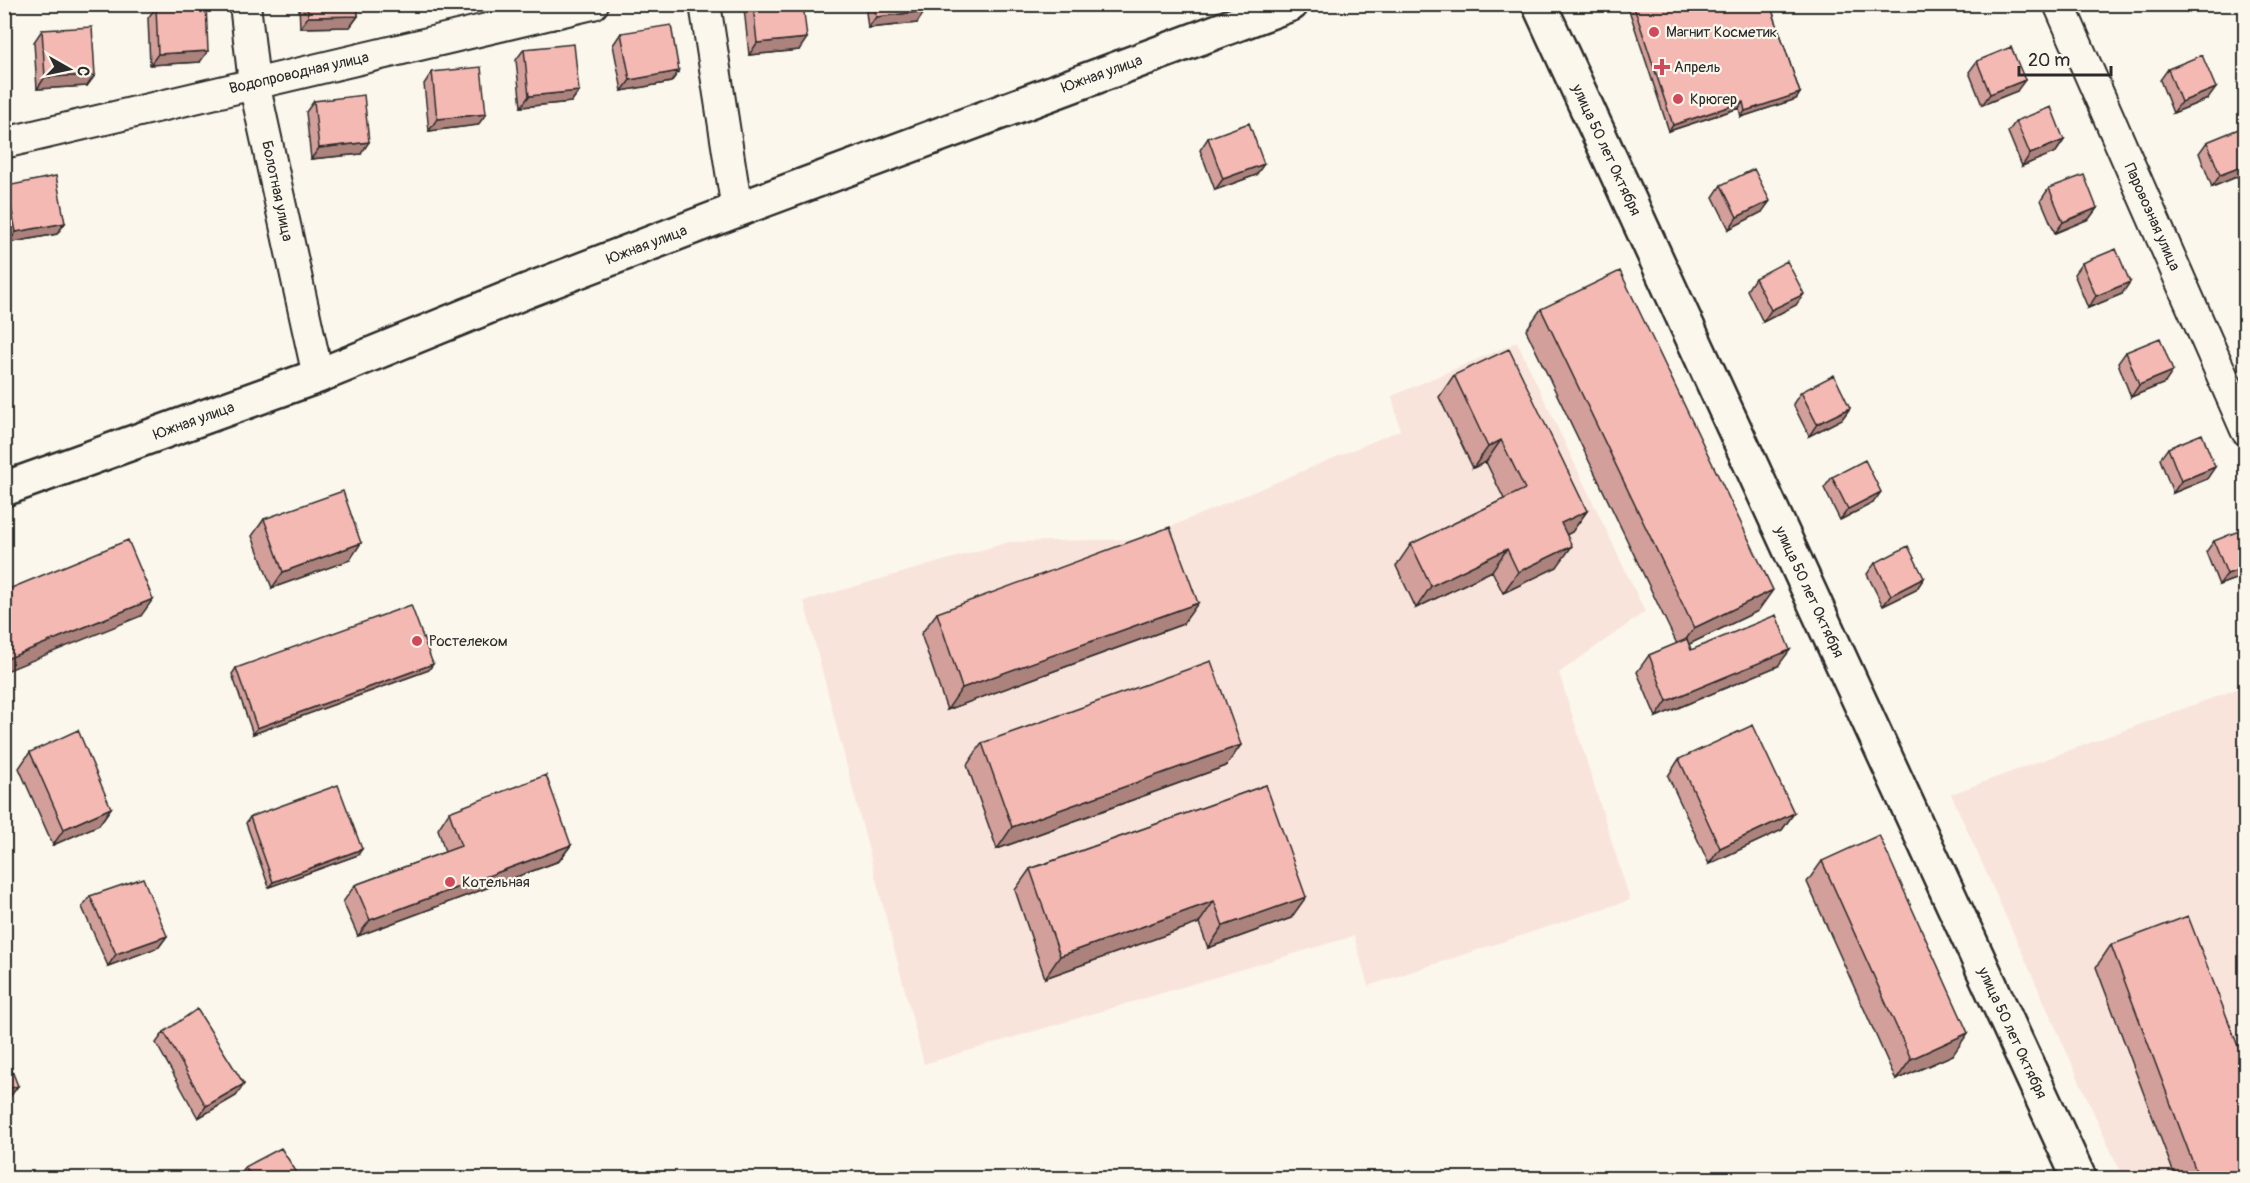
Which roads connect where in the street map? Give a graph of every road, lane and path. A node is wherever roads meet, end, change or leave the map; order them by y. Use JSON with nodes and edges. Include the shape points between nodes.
{"nodes":[{"id":1,"x":245,"y":4,"type":"edge"},
{"id":2,"x":593,"y":4,"type":"edge"},
{"id":3,"x":705,"y":4,"type":"edge"},
{"id":4,"x":1291,"y":4,"type":"edge"},
{"id":5,"x":1539,"y":4,"type":"edge"},
{"id":6,"x":2059,"y":4,"type":"edge"},
{"id":7,"x":254,"y":83,"type":"junction"},
{"id":8,"x":4,"y":143,"type":"edge"},
{"id":9,"x":737,"y":210,"type":"junction"},
{"id":10,"x":318,"y":376,"type":"junction"},
{"id":11,"x":2246,"y":430,"type":"edge"},
{"id":12,"x":4,"y":489,"type":"edge"},
{"id":13,"x":2079,"y":1179,"type":"edge"}],
"edges":[{"from":1,"to":7,"type":"street","name":"Болотная улица"},
{"from":2,"to":7,"type":"street","name":"Водопроводная улица"},
{"from":3,"to":9,"type":"street"},
{"from":4,"to":9,"type":"street","name":"Южная улица"},
{"from":5,"to":13,"type":"street","name":"улица 50 лет Октября"},
{"from":6,"to":11,"type":"street","name":"Паровозная улица"},
{"from":7,"to":8,"type":"street","name":"Водопроводная улица"},
{"from":7,"to":10,"type":"street","name":"Болотная улица"},
{"from":9,"to":10,"type":"street","name":"Южная улица"},
{"from":10,"to":12,"type":"street","name":"Южная улица"}]}
